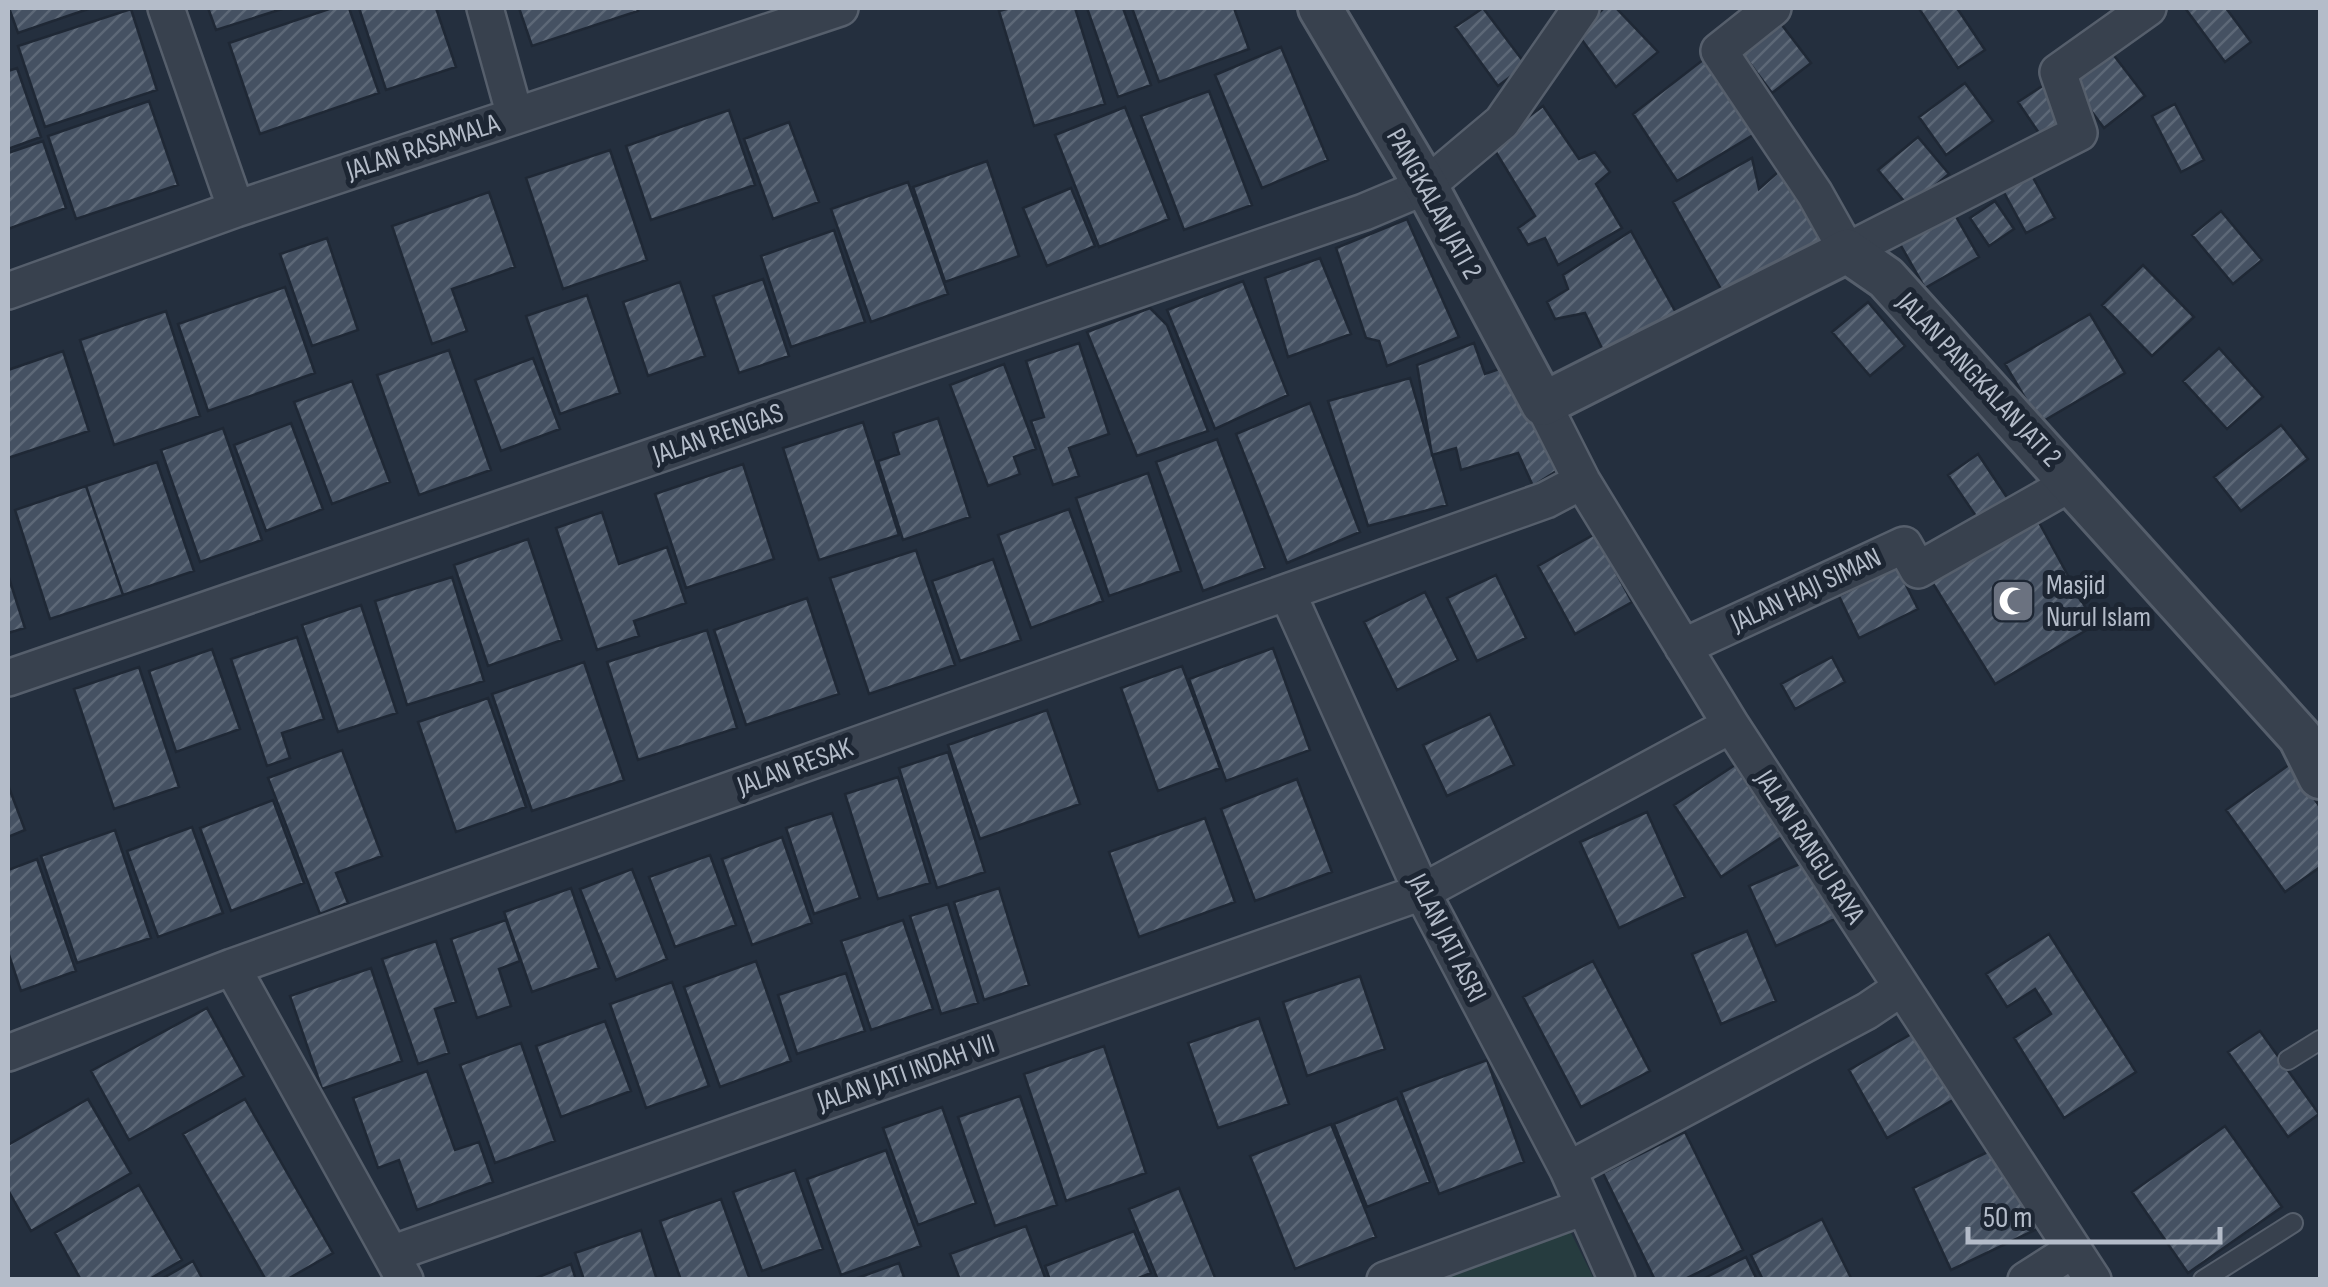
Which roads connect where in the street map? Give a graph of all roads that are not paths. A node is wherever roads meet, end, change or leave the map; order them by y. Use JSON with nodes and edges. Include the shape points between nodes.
{"nodes":[{"id":1,"x":166,"y":8,"type":"edge"},
{"id":2,"x":485,"y":8,"type":"edge"},
{"id":3,"x":840,"y":8,"type":"edge"},
{"id":4,"x":1320,"y":8,"type":"edge"},
{"id":5,"x":1581,"y":8,"type":"edge"},
{"id":6,"x":1773,"y":8,"type":"edge"},
{"id":7,"x":2127,"y":13,"type":"edge"},
{"id":8,"x":798,"y":14,"type":"edge"},
{"id":9,"x":515,"y":116,"type":"junction"},
{"id":10,"x":1426,"y":186,"type":"junction"},
{"id":11,"x":236,"y":209,"type":"junction"},
{"id":12,"x":1847,"y":252,"type":"junction"},
{"id":13,"x":8,"y":291,"type":"edge"},
{"id":14,"x":1542,"y":404,"type":"junction"},
{"id":15,"x":1582,"y":481,"type":"junction"},
{"id":16,"x":2073,"y":482,"type":"junction"},
{"id":17,"x":1287,"y":592,"type":"junction"},
{"id":18,"x":1684,"y":646,"type":"junction"},
{"id":19,"x":8,"y":678,"type":"edge"},
{"id":20,"x":1731,"y":725,"type":"junction"},
{"id":21,"x":2310,"y":730,"type":"edge"},
{"id":22,"x":2320,"y":777,"type":"edge"},
{"id":23,"x":1422,"y":892,"type":"junction"},
{"id":24,"x":232,"y":967,"type":"junction"},
{"id":25,"x":1901,"y":988,"type":"junction"},
{"id":26,"x":2320,"y":1040,"type":"edge"},
{"id":27,"x":8,"y":1053,"type":"edge"},
{"id":28,"x":2288,"y":1060,"type":"dead end"},
{"id":29,"x":1568,"y":1170,"type":"junction"},
{"id":30,"x":1581,"y":1208,"type":"junction"},
{"id":31,"x":2293,"y":1223,"type":"dead end"},
{"id":32,"x":2073,"y":1250,"type":"junction"},
{"id":33,"x":398,"y":1266,"type":"edge"},
{"id":34,"x":1384,"y":1280,"type":"edge"},
{"id":35,"x":1617,"y":1280,"type":"edge"},
{"id":36,"x":2026,"y":1280,"type":"edge"},
{"id":37,"x":2093,"y":1280,"type":"edge"},
{"id":38,"x":2203,"y":1280,"type":"edge"}],
"edges":[{"from":1,"to":11,"type":"street"},
{"from":2,"to":9,"type":"street"},
{"from":3,"to":8,"type":"street","name":"JALAN RASAMALA"},
{"from":4,"to":10,"type":"street","name":"PANGKALAN JATI 2"},
{"from":5,"to":10,"type":"street","name":"JALAN RENGAS","via":[[1502,122]]},
{"from":6,"to":12,"type":"street","via":[[1719,51]]},
{"from":7,"to":12,"type":"street","via":[[2058,72],[2079,133]]},
{"from":8,"to":9,"type":"street","name":"JALAN RASAMALA"},
{"from":9,"to":11,"type":"street","name":"JALAN RASAMALA"},
{"from":10,"to":14,"type":"street","name":"PANGKALAN JATI 2"},
{"from":10,"to":19,"type":"street","name":"JALAN RENGAS"},
{"from":11,"to":13,"type":"street","name":"JALAN RASAMALA"},
{"from":12,"to":14,"type":"street"},
{"from":12,"to":16,"type":"street","name":"JALAN PANGKALAN JATI 2","via":[[1886,278]]},
{"from":14,"to":15,"type":"street","name":"JALAN RANGU RAYA"},
{"from":15,"to":17,"type":"street","name":"JALAN RESAK","via":[[1546,500]]},
{"from":15,"to":18,"type":"street","name":"JALAN RANGU RAYA"},
{"from":16,"to":18,"type":"street","name":"JALAN HAJI SIMAN","via":[[1918,570],[1904,545]]},
{"from":16,"to":21,"type":"street","name":"JALAN PANGKALAN JATI 2"},
{"from":17,"to":23,"type":"street","name":"JALAN JATI ASRI"},
{"from":17,"to":24,"type":"street","name":"JALAN RESAK"},
{"from":18,"to":20,"type":"street","name":"JALAN RANGU RAYA"},
{"from":20,"to":23,"type":"street","name":"JALAN JATI INDAH VII"},
{"from":20,"to":25,"type":"street","name":"JALAN RANGU RAYA"},
{"from":21,"to":22,"type":"street","name":"JALAN PANGKALAN JATI 2"},
{"from":23,"to":29,"type":"street","name":"JALAN JATI ASRI"},
{"from":23,"to":33,"type":"street","name":"JALAN JATI INDAH VII"},
{"from":24,"to":27,"type":"street","name":"JALAN RESAK"},
{"from":24,"to":33,"type":"street"},
{"from":25,"to":29,"type":"street"},
{"from":25,"to":32,"type":"street","name":"JALAN RANGU RAYA"},
{"from":26,"to":28,"type":"lane"},
{"from":29,"to":30,"type":"street","name":"JALAN JATI ASRI"},
{"from":30,"to":34,"type":"street"},
{"from":30,"to":35,"type":"street","name":"JALAN JATI ASRI"},
{"from":31,"to":38,"type":"lane"},
{"from":32,"to":36,"type":"street"},
{"from":32,"to":37,"type":"street","name":"JALAN RANGU RAYA"}]}
